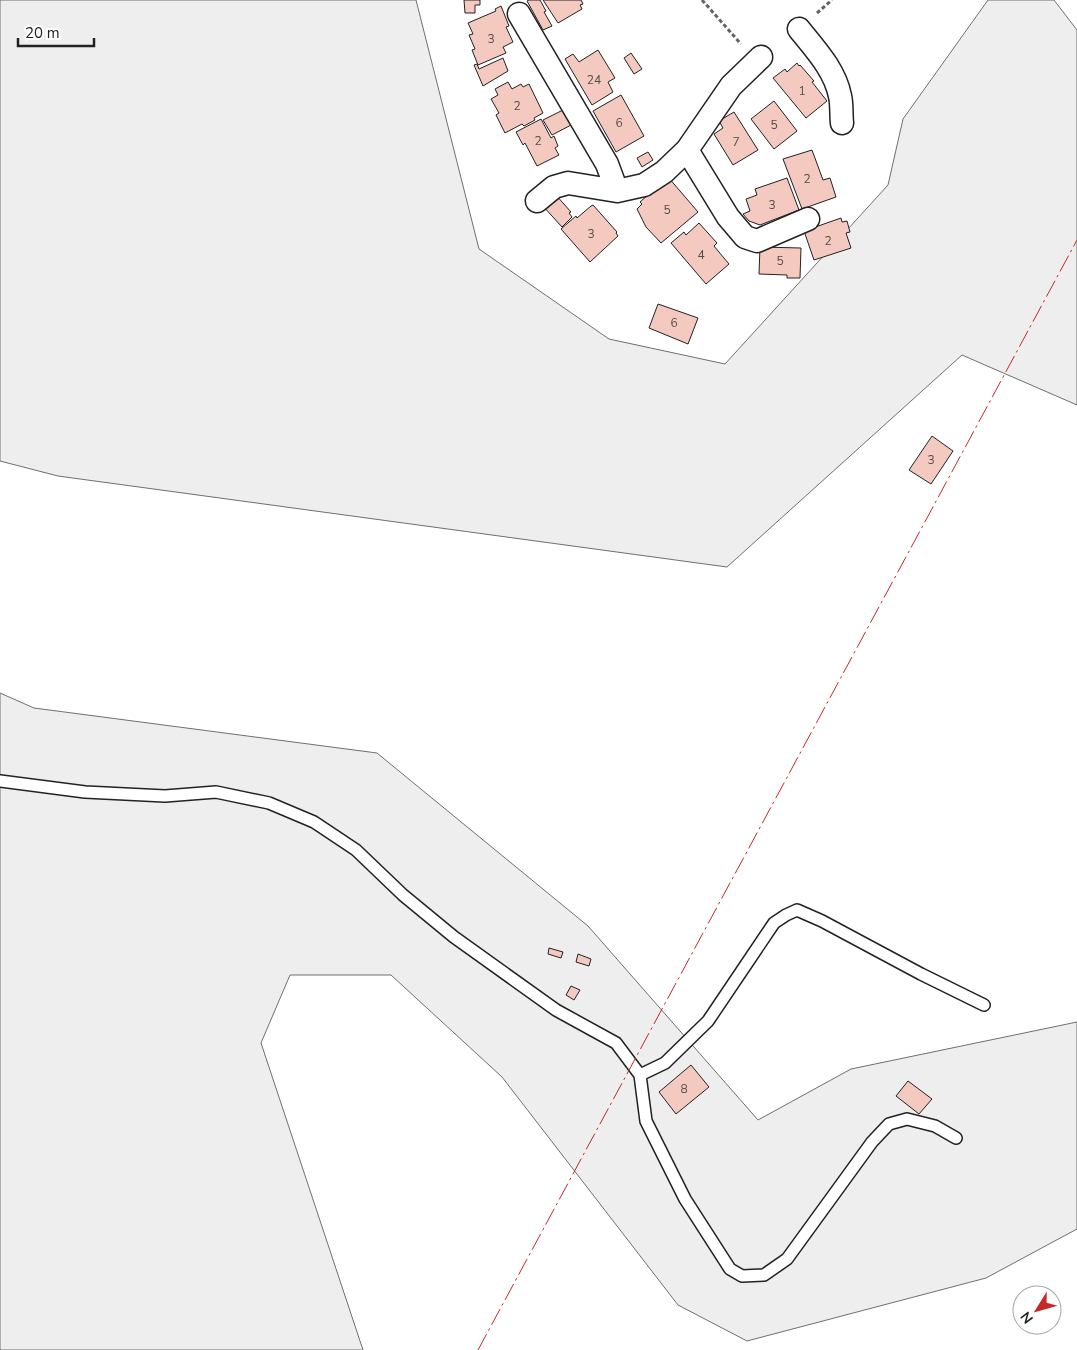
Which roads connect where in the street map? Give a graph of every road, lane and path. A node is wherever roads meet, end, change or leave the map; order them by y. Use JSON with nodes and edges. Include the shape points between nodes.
{"nodes":[{"id":1,"x":702,"y":0,"type":"edge"},
{"id":2,"x":832,"y":0,"type":"edge"},
{"id":3,"x":519,"y":14,"type":"dead end"},
{"id":4,"x":799,"y":29,"type":"joint"},
{"id":5,"x":761,"y":57,"type":"joint"},
{"id":6,"x":842,"y":123,"type":"dead end"},
{"id":7,"x":687,"y":150,"type":"junction"},
{"id":8,"x":617,"y":191,"type":"junction"},
{"id":9,"x":537,"y":201,"type":"dead end"},
{"id":10,"x":808,"y":218,"type":"dead end"},
{"id":11,"x":0,"y":781,"type":"edge"},
{"id":12,"x":984,"y":1005,"type":"dead end"},
{"id":13,"x":640,"y":1075,"type":"junction"},
{"id":14,"x":956,"y":1138,"type":"dead end"}],
"edges":[{"from":1,"to":5,"type":"path","via":[[746,50]]},
{"from":2,"to":4,"type":"path"},
{"from":3,"to":8,"type":"street","via":[[607,164]]},
{"from":4,"to":6,"type":"street","via":[[831,73],[840,96]]},
{"from":5,"to":7,"type":"street","via":[[731,86]]},
{"from":7,"to":8,"type":"street","via":[[664,172],[644,185]]},
{"from":7,"to":10,"type":"street","via":[[728,217],[745,237],[757,241]]},
{"from":8,"to":9,"type":"street","via":[[568,183],[554,187]]},
{"from":11,"to":13,"type":"lane","via":[[85,792],[165,796],[216,792],[269,803],[314,822],[356,850],[454,937],[556,1010],[616,1043]]},
{"from":12,"to":13,"type":"lane","via":[[797,910],[774,923],[708,1020],[664,1063]]},
{"from":13,"to":14,"type":"lane","via":[[646,1121],[685,1198],[730,1268],[742,1276],[764,1275],[787,1258],[888,1124],[907,1120],[935,1126]]}]}
